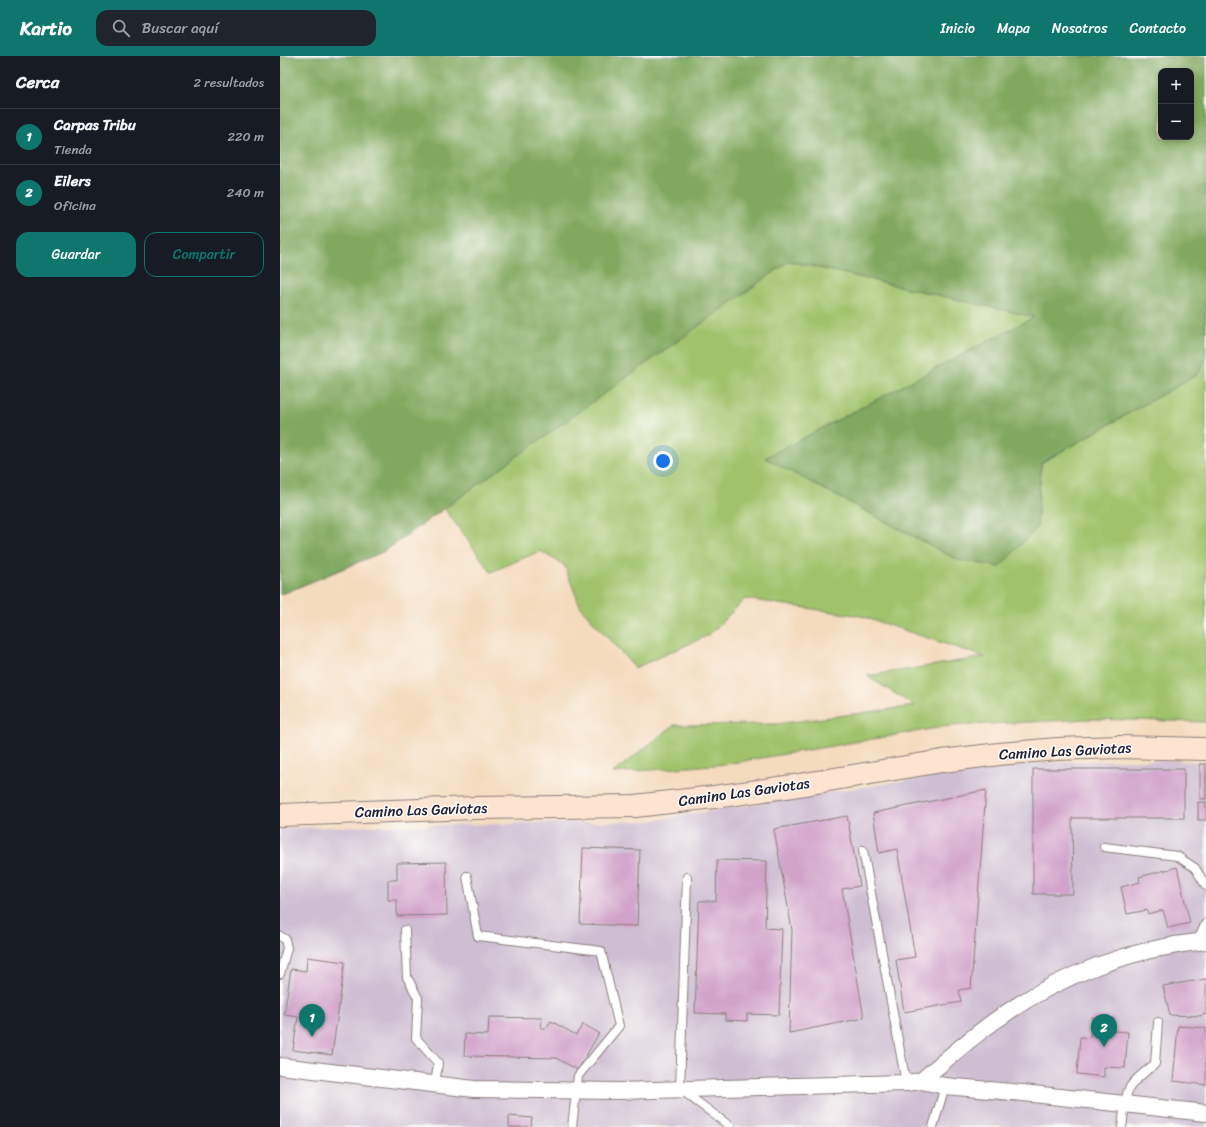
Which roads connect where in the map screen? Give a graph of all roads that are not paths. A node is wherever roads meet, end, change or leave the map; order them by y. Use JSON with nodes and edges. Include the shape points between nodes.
{"nodes":[{"id":1,"x":1206,"y":749,"type":"edge"},
{"id":2,"x":280,"y":815,"type":"edge"},
{"id":3,"x":1104,"y":847,"type":"dead end"},
{"id":4,"x":863,"y":850,"type":"dead end"},
{"id":5,"x":467,"y":876,"type":"dead end"},
{"id":6,"x":687,"y":877,"type":"dead end"},
{"id":7,"x":1206,"y":886,"type":"edge"},
{"id":8,"x":1206,"y":923,"type":"edge"},
{"id":9,"x":406,"y":930,"type":"dead end"},
{"id":10,"x":280,"y":936,"type":"edge"},
{"id":11,"x":1202,"y":942,"type":"edge"},
{"id":12,"x":280,"y":974,"type":"edge"},
{"id":13,"x":1158,"y":1022,"type":"dead end"},
{"id":14,"x":280,"y":1066,"type":"edge"},
{"id":15,"x":914,"y":1082,"type":"junction"},
{"id":16,"x":435,"y":1085,"type":"junction"},
{"id":17,"x":945,"y":1086,"type":"junction"},
{"id":18,"x":680,"y":1089,"type":"junction"},
{"id":19,"x":576,"y":1091,"type":"junction"},
{"id":20,"x":1125,"y":1104,"type":"junction"},
{"id":21,"x":1206,"y":1113,"type":"edge"},
{"id":22,"x":572,"y":1127,"type":"edge"},
{"id":23,"x":731,"y":1127,"type":"edge"},
{"id":24,"x":934,"y":1127,"type":"edge"},
{"id":25,"x":1122,"y":1127,"type":"edge"}],
"edges":[{"from":1,"to":2,"type":"street","name":"Camino Las Gaviotas","via":[[1119,747],[999,754],[793,786],[635,806],[474,808]]},
{"from":3,"to":7,"type":"lane","via":[[1177,856],[1196,868]]},
{"from":4,"to":15,"type":"lane"},
{"from":5,"to":19,"type":"lane","via":[[478,936],[601,951],[619,1026],[578,1076]]},
{"from":6,"to":18,"type":"lane"},
{"from":8,"to":11,"type":"lane"},
{"from":9,"to":16,"type":"lane","via":[[407,977],[418,998],[416,1038],[438,1062]]},
{"from":10,"to":12,"type":"lane","via":[[285,939],[287,948]]},
{"from":11,"to":15,"type":"street","via":[[1162,947],[1128,956],[1062,980],[1002,1016]]},
{"from":13,"to":20,"type":"lane","via":[[1155,1064],[1129,1088]]},
{"from":14,"to":16,"type":"street"},
{"from":15,"to":17,"type":"street"},
{"from":15,"to":18,"type":"street"},
{"from":16,"to":19,"type":"street","via":[[474,1089]]},
{"from":17,"to":20,"type":"street"},
{"from":17,"to":24,"type":"lane"},
{"from":18,"to":19,"type":"street"},
{"from":18,"to":23,"type":"lane"},
{"from":19,"to":22,"type":"lane"},
{"from":20,"to":21,"type":"street"},
{"from":20,"to":25,"type":"lane"}]}
